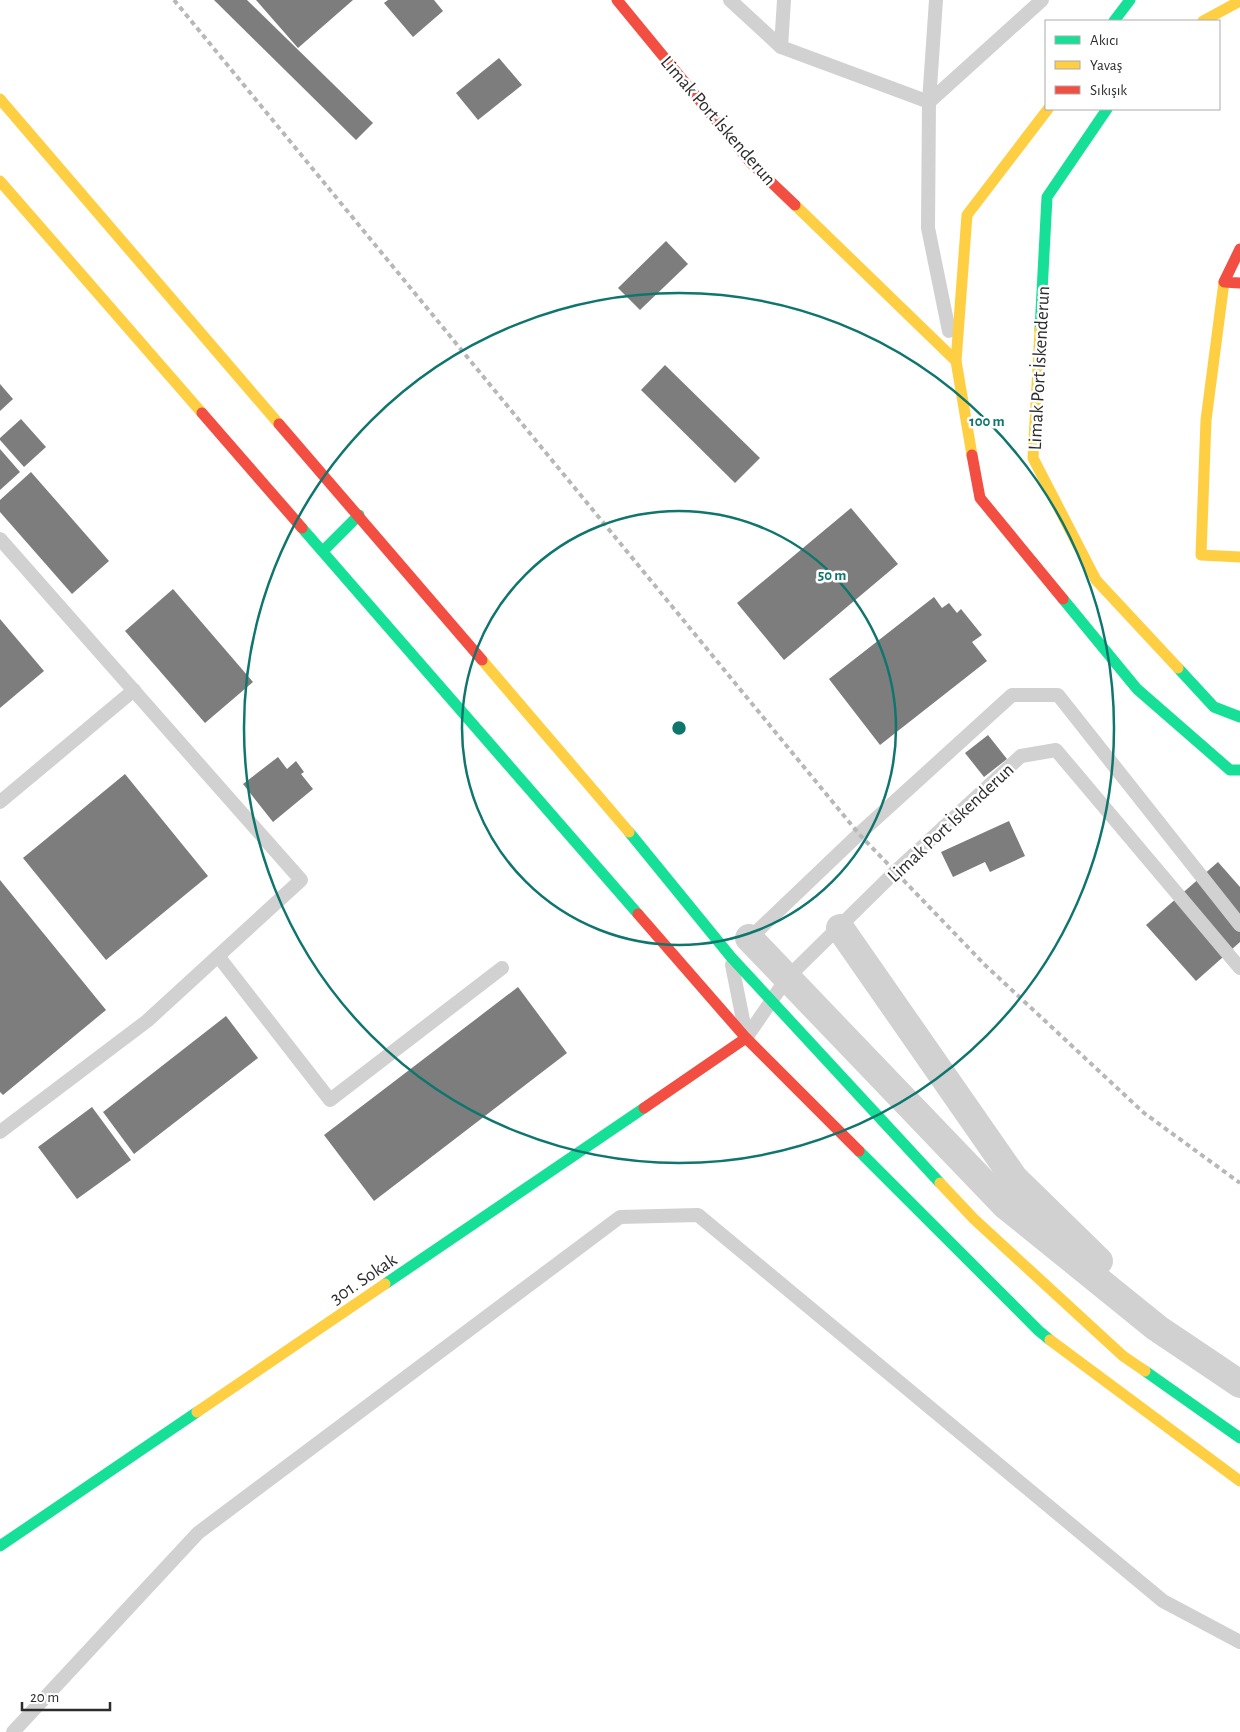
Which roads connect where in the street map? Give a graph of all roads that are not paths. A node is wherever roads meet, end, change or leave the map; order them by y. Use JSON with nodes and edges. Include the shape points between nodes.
{"nodes":[{"id":1,"x":617,"y":0,"type":"edge"},
{"id":2,"x":730,"y":0,"type":"edge"},
{"id":3,"x":784,"y":0,"type":"edge"},
{"id":4,"x":936,"y":0,"type":"edge"},
{"id":5,"x":1042,"y":0,"type":"edge"},
{"id":6,"x":1130,"y":0,"type":"edge"},
{"id":7,"x":1240,"y":1,"type":"edge"},
{"id":8,"x":1115,"y":20,"type":"edge"},
{"id":9,"x":1205,"y":20,"type":"edge"},
{"id":10,"x":781,"y":47,"type":"junction"},
{"id":11,"x":0,"y":99,"type":"edge"},
{"id":12,"x":929,"y":102,"type":"junction"},
{"id":13,"x":1047,"y":110,"type":"edge"},
{"id":14,"x":1106,"y":110,"type":"edge"},
{"id":15,"x":0,"y":180,"type":"edge"},
{"id":16,"x":1240,"y":249,"type":"edge"},
{"id":17,"x":1224,"y":282,"type":"junction"},
{"id":18,"x":1240,"y":283,"type":"edge"},
{"id":19,"x":956,"y":361,"type":"junction"},
{"id":20,"x":359,"y":515,"type":"junction"},
{"id":21,"x":0,"y":539,"type":"edge"},
{"id":22,"x":323,"y":551,"type":"junction"},
{"id":23,"x":1240,"y":558,"type":"edge"},
{"id":24,"x":134,"y":690,"type":"junction"},
{"id":25,"x":1240,"y":717,"type":"edge"},
{"id":26,"x":1240,"y":770,"type":"edge"},
{"id":27,"x":0,"y":802,"type":"edge"},
{"id":28,"x":1240,"y":925,"type":"edge"},
{"id":29,"x":840,"y":928,"type":"junction"},
{"id":30,"x":740,"y":948,"type":"junction"},
{"id":31,"x":218,"y":956,"type":"junction"},
{"id":32,"x":502,"y":968,"type":"dead end"},
{"id":33,"x":1240,"y":968,"type":"edge"},
{"id":34,"x":787,"y":978,"type":"junction"},
{"id":35,"x":771,"y":1000,"type":"junction"},
{"id":36,"x":746,"y":1038,"type":"junction"},
{"id":37,"x":0,"y":1132,"type":"edge"},
{"id":38,"x":1157,"y":1328,"type":"junction"},
{"id":39,"x":1240,"y":1384,"type":"edge"},
{"id":40,"x":1240,"y":1438,"type":"edge"},
{"id":41,"x":1240,"y":1480,"type":"edge"},
{"id":42,"x":0,"y":1546,"type":"edge"},
{"id":43,"x":1240,"y":1642,"type":"edge"},
{"id":44,"x":13,"y":1732,"type":"edge"}],
"edges":[{"from":1,"to":19,"type":"main road","name":"Limak Port İskenderun","via":[[751,163]]},
{"from":2,"to":10,"type":"lane"},
{"from":3,"to":10,"type":"lane"},
{"from":4,"to":12,"type":"lane"},
{"from":5,"to":12,"type":"lane"},
{"from":6,"to":8,"type":"main road"},
{"from":7,"to":9,"type":"main road"},
{"from":10,"to":12,"type":"lane"},
{"from":11,"to":20,"type":"main road"},
{"from":12,"to":19,"type":"lane","via":[[928,228]]},
{"from":13,"to":19,"type":"main road","via":[[967,215]]},
{"from":14,"to":25,"type":"main road","name":"Limak Port İskenderun","via":[[1047,197],[1033,458],[1096,580],[1214,707]]},
{"from":15,"to":22,"type":"main road"},
{"from":16,"to":17,"type":"main road"},
{"from":17,"to":18,"type":"main road"},
{"from":17,"to":23,"type":"main road","via":[[1206,420],[1202,555]]},
{"from":19,"to":26,"type":"main road","via":[[980,498],[1137,689],[1230,770]]},
{"from":20,"to":22,"type":"main road"},
{"from":20,"to":30,"type":"main road","via":[[606,804]]},
{"from":21,"to":24,"type":"lane"},
{"from":22,"to":36,"type":"main road"},
{"from":24,"to":27,"type":"lane"},
{"from":24,"to":31,"type":"lane","via":[[301,880]]},
{"from":28,"to":30,"type":"lane","via":[[1058,695],[1012,694]]},
{"from":29,"to":33,"type":"lane","name":"Limak Port İskenderun","via":[[895,872],[1021,756],[1056,750]]},
{"from":29,"to":34,"type":"lane","name":"Limak Port İskenderun"},
{"from":29,"to":38,"type":"street","via":[[1014,1178],[1100,1262]]},
{"from":30,"to":34,"type":"street"},
{"from":30,"to":35,"type":"main road"},
{"from":30,"to":36,"type":"lane"},
{"from":31,"to":32,"type":"lane","via":[[330,1100]]},
{"from":31,"to":37,"type":"lane","via":[[147,1021]]},
{"from":34,"to":35,"type":"lane","name":"Limak Port İskenderun"},
{"from":34,"to":38,"type":"street","via":[[1006,1205]]},
{"from":35,"to":36,"type":"lane","name":"Limak Port İskenderun"},
{"from":35,"to":40,"type":"main road","via":[[974,1219],[1123,1356]]},
{"from":36,"to":41,"type":"main road","via":[[1039,1332]]},
{"from":36,"to":42,"type":"main road","name":"301. Sokak"},
{"from":38,"to":39,"type":"street"},
{"from":43,"to":44,"type":"lane","via":[[1163,1601],[698,1215],[620,1217],[198,1533]]}]}
